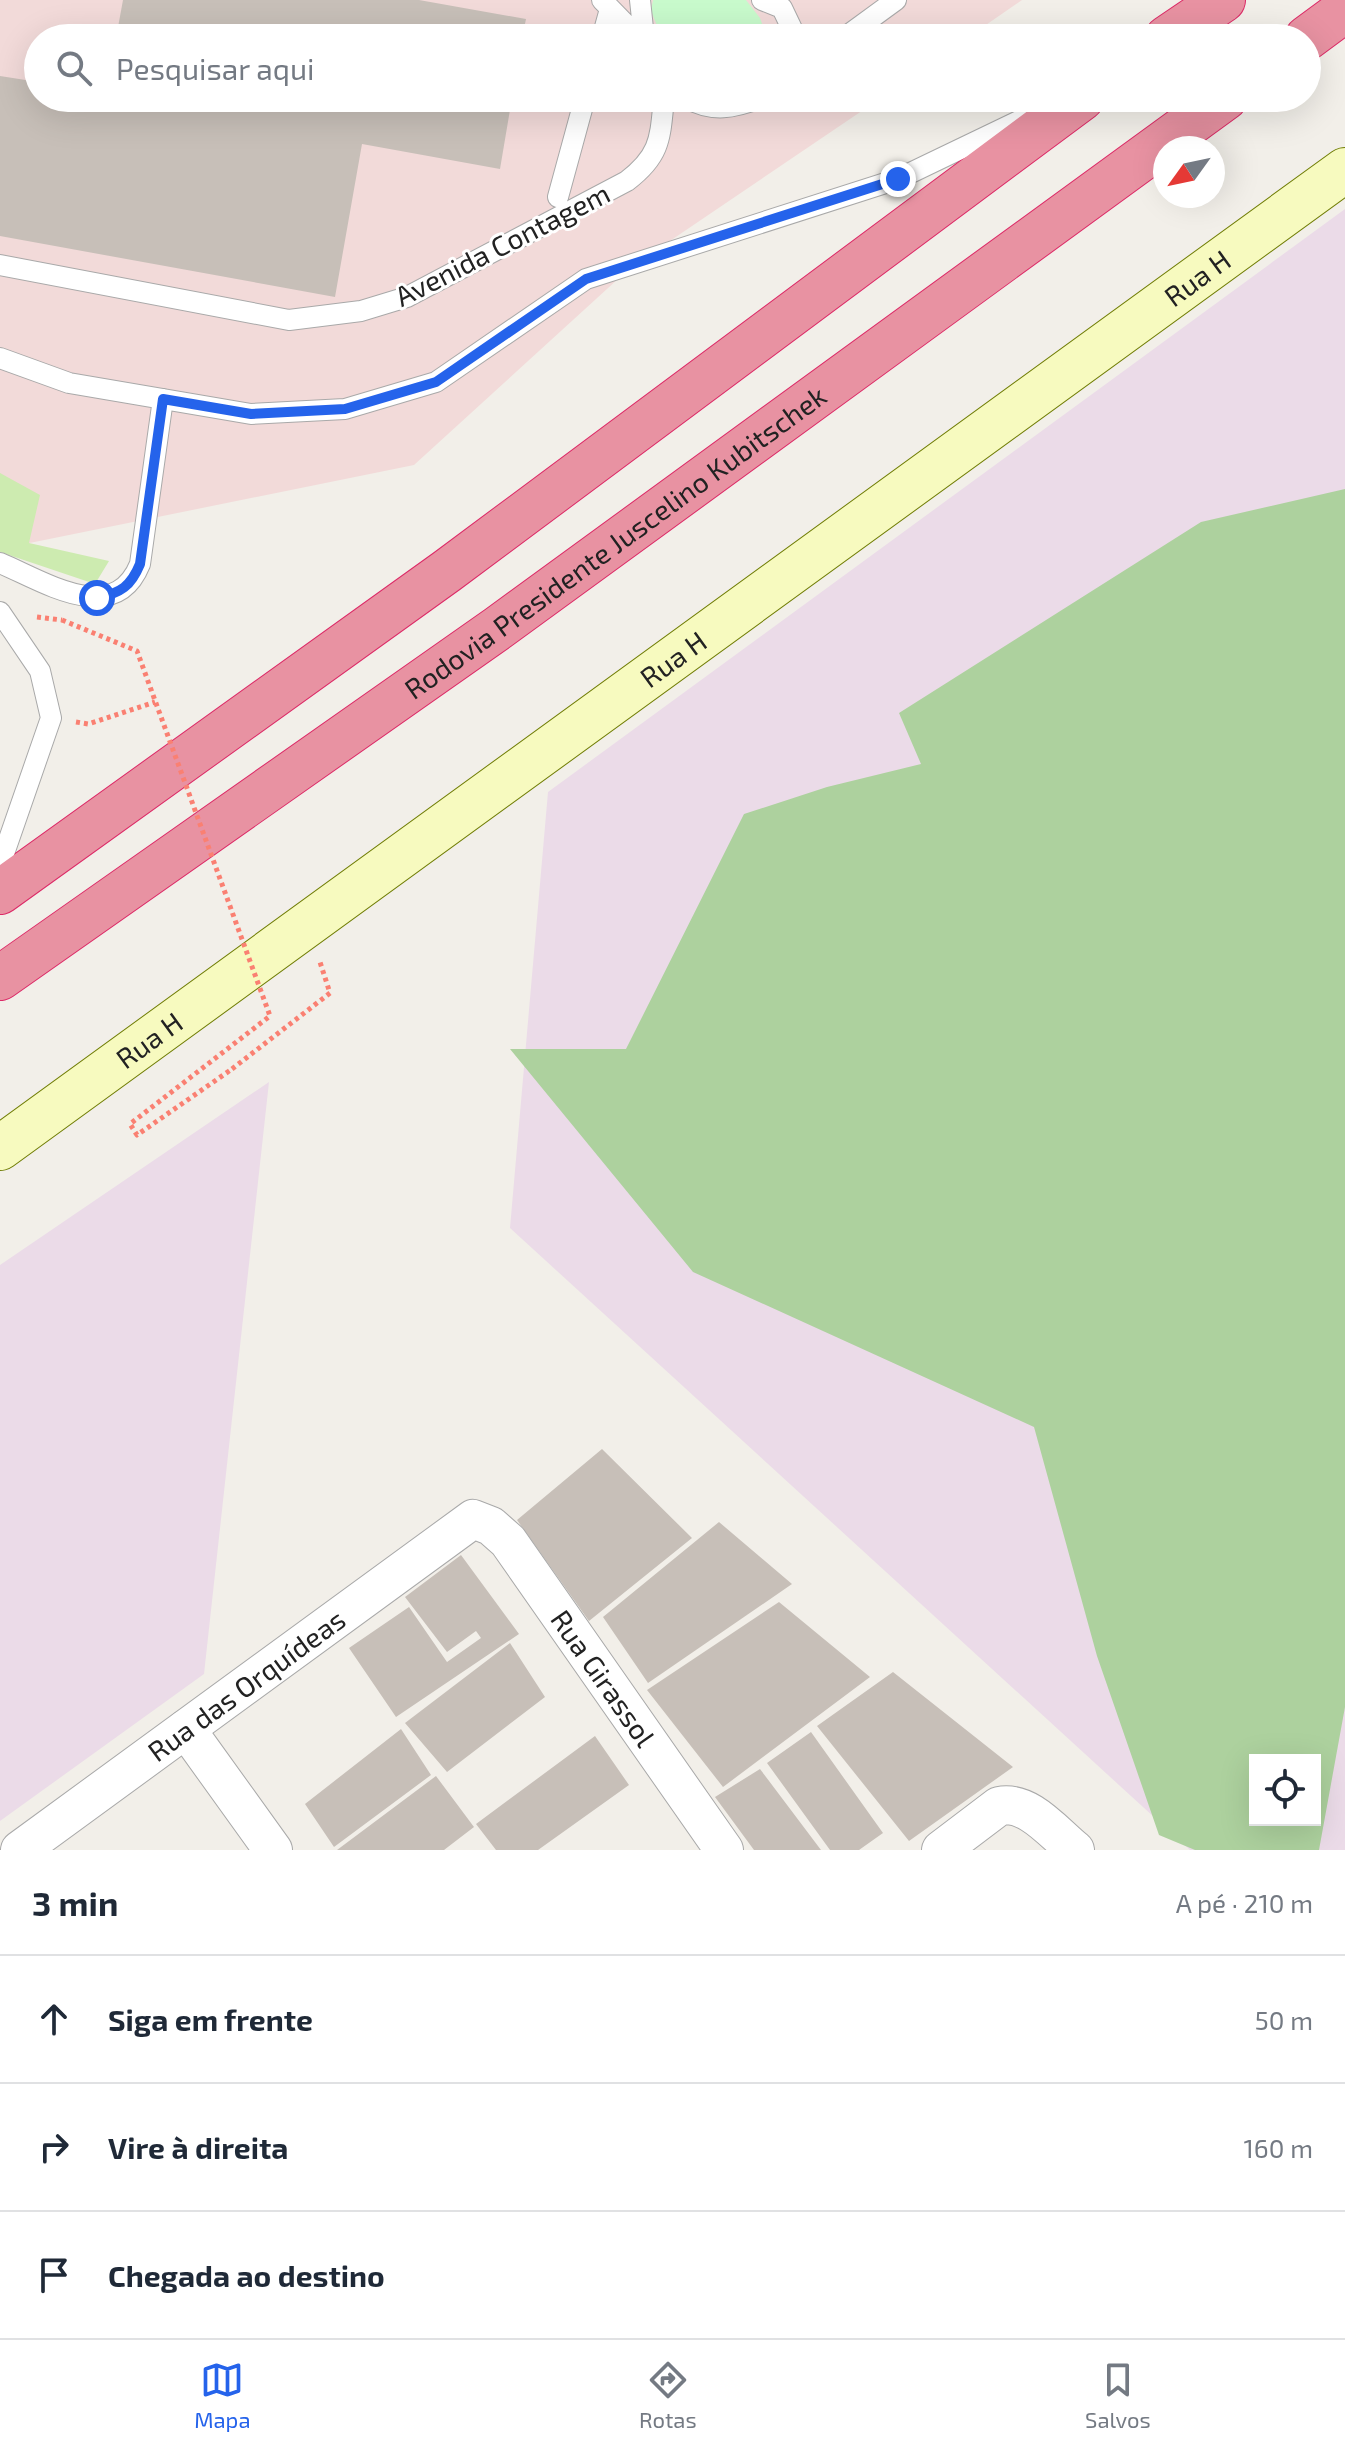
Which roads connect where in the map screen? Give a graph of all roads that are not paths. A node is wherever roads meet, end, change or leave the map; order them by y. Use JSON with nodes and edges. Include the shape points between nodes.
{"nodes":[{"id":1,"x":640,"y":0,"type":"edge"},
{"id":2,"x":762,"y":0,"type":"edge"},
{"id":3,"x":896,"y":0,"type":"edge"},
{"id":4,"x":1223,"y":0,"type":"edge"},
{"id":5,"x":606,"y":4,"type":"edge"},
{"id":6,"x":1345,"y":10,"type":"edge"},
{"id":7,"x":604,"y":24,"type":"edge"},
{"id":8,"x":627,"y":24,"type":"edge"},
{"id":9,"x":641,"y":24,"type":"edge"},
{"id":10,"x":790,"y":24,"type":"edge"},
{"id":11,"x":863,"y":24,"type":"edge"},
{"id":12,"x":1188,"y":24,"type":"edge"},
{"id":13,"x":1321,"y":28,"type":"edge"},
{"id":14,"x":1345,"y":34,"type":"edge"},
{"id":15,"x":1321,"y":48,"type":"edge"},
{"id":16,"x":581,"y":112,"type":"edge"},
{"id":17,"x":662,"y":112,"type":"edge"},
{"id":18,"x":1036,"y":112,"type":"edge"},
{"id":19,"x":1063,"y":112,"type":"edge"},
{"id":20,"x":1206,"y":112,"type":"edge"},
{"id":21,"x":1211,"y":112,"type":"edge"},
{"id":22,"x":1189,"y":125,"type":"junction"},
{"id":23,"x":1345,"y":170,"type":"edge"},
{"id":24,"x":558,"y":197,"type":"dead end"},
{"id":25,"x":0,"y":265,"type":"edge"},
{"id":26,"x":0,"y":358,"type":"edge"},
{"id":27,"x":163,"y":399,"type":"junction"},
{"id":28,"x":0,"y":563,"type":"edge"},
{"id":29,"x":0,"y":612,"type":"edge"},
{"id":30,"x":0,"y":865,"type":"edge"},
{"id":31,"x":0,"y":892,"type":"edge"},
{"id":32,"x":0,"y":978,"type":"edge"},
{"id":33,"x":0,"y":1148,"type":"edge"},
{"id":34,"x":473,"y":1519,"type":"joint"},
{"id":35,"x":186,"y":1729,"type":"junction"},
{"id":36,"x":20,"y":1850,"type":"edge"},
{"id":37,"x":273,"y":1850,"type":"edge"},
{"id":38,"x":724,"y":1850,"type":"edge"},
{"id":39,"x":941,"y":1850,"type":"edge"},
{"id":40,"x":1075,"y":1850,"type":"edge"}],
"edges":[{"from":1,"to":9,"type":"lane"},
{"from":2,"to":10,"type":"lane","via":[[782,8]]},
{"from":3,"to":11,"type":"lane"},
{"from":4,"to":12,"type":"highway"},
{"from":5,"to":7,"type":"lane"},
{"from":5,"to":8,"type":"lane"},
{"from":6,"to":13,"type":"highway"},
{"from":14,"to":15,"type":"highway"},
{"from":16,"to":24,"type":"lane","name":"Avenida Contagem"},
{"from":17,"to":25,"type":"lane","name":"Avenida Contagem","via":[[658,147],[627,181],[407,297],[361,311],[289,320]]},
{"from":18,"to":27,"type":"lane","via":[[898,179],[586,279],[436,382],[345,409],[251,414]]},
{"from":19,"to":31,"type":"highway","via":[[447,571]]},
{"from":20,"to":22,"type":"highway","name":"Rodovia Presidente Juscelino Kubitschek"},
{"from":21,"to":22,"type":"highway"},
{"from":22,"to":32,"type":"highway","name":"Rodovia Presidente Juscelino Kubitschek","via":[[498,628]]},
{"from":23,"to":33,"type":"main road","name":"Rua H"},
{"from":26,"to":27,"type":"lane","via":[[69,383]]},
{"from":27,"to":28,"type":"lane","via":[[140,564],[132,582],[116,594],[76,596]]},
{"from":29,"to":30,"type":"lane","via":[[40,671],[51,718]]},
{"from":34,"to":35,"type":"street","name":"Rua das Orquídeas"},
{"from":34,"to":38,"type":"street","name":"Rua Girassol","via":[[508,1541]]},
{"from":35,"to":36,"type":"street","name":"Rua das Orquídeas"},
{"from":35,"to":37,"type":"street"},
{"from":39,"to":40,"type":"street","via":[[999,1806],[1023,1807]]}]}
